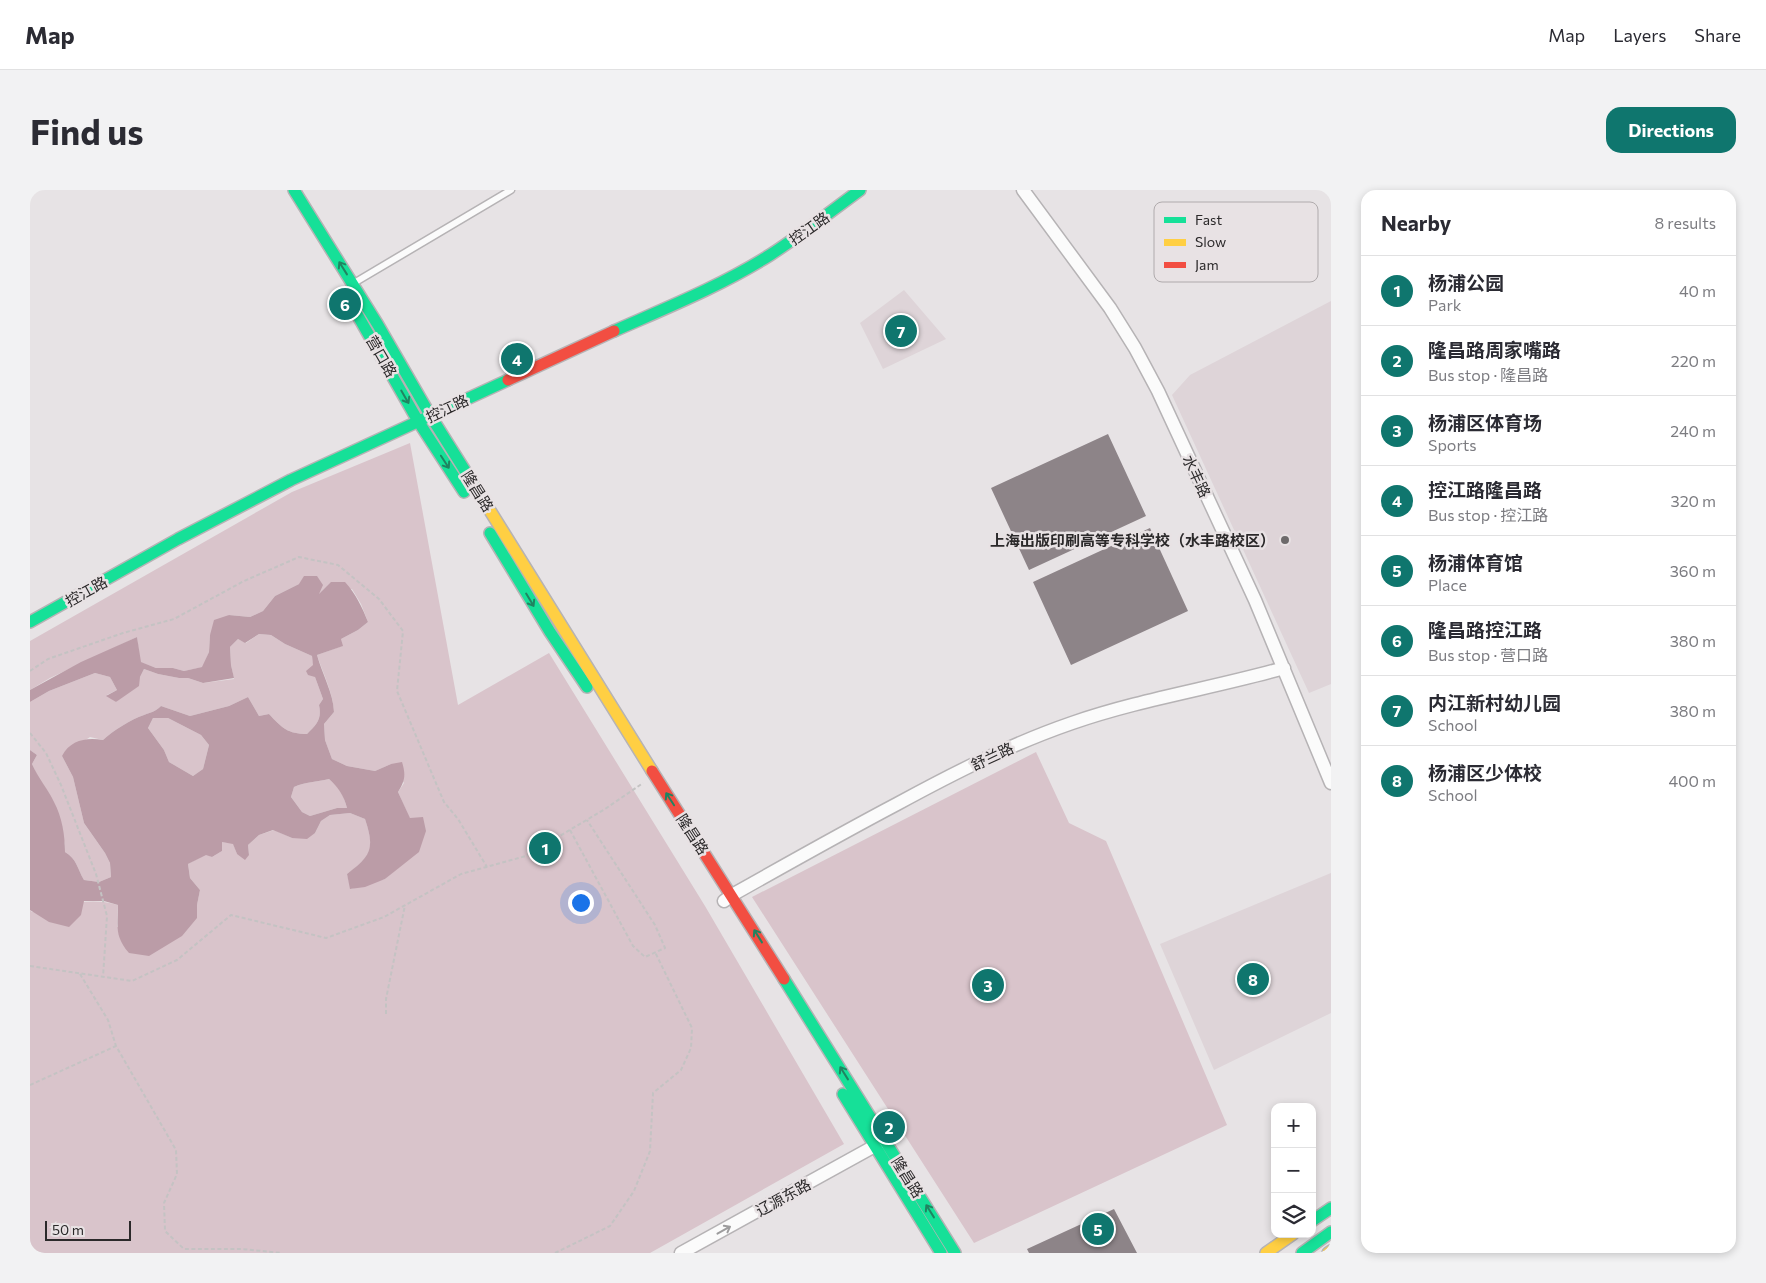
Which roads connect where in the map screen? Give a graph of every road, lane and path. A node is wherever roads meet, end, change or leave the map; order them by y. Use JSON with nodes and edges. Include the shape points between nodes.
{"nodes":[{"id":1,"x":281,"y":190,"type":"edge"},
{"id":2,"x":294,"y":190,"type":"edge"},
{"id":3,"x":511,"y":190,"type":"edge"},
{"id":4,"x":860,"y":190,"type":"edge"},
{"id":5,"x":1024,"y":190,"type":"edge"},
{"id":6,"x":352,"y":283,"type":"junction"},
{"id":7,"x":430,"y":415,"type":"junction"},
{"id":8,"x":418,"y":421,"type":"junction"},
{"id":9,"x":469,"y":498,"type":"dead end"},
{"id":10,"x":483,"y":521,"type":"dead end"},
{"id":11,"x":30,"y":622,"type":"edge"},
{"id":12,"x":1284,"y":668,"type":"junction"},
{"id":13,"x":30,"y":670,"type":"edge"},
{"id":14,"x":30,"y":733,"type":"edge"},
{"id":15,"x":647,"y":780,"type":"junction"},
{"id":16,"x":1331,"y":783,"type":"edge"},
{"id":17,"x":587,"y":820,"type":"junction"},
{"id":18,"x":570,"y":830,"type":"junction"},
{"id":19,"x":486,"y":867,"type":"junction"},
{"id":20,"x":728,"y":898,"type":"junction"},
{"id":21,"x":405,"y":905,"type":"junction"},
{"id":22,"x":655,"y":952,"type":"junction"},
{"id":23,"x":30,"y":966,"type":"edge"},
{"id":24,"x":80,"y":974,"type":"junction"},
{"id":25,"x":103,"y":977,"type":"junction"},
{"id":26,"x":386,"y":1014,"type":"dead end"},
{"id":27,"x":116,"y":1046,"type":"junction"},
{"id":28,"x":30,"y":1085,"type":"edge"},
{"id":29,"x":880,"y":1143,"type":"junction"},
{"id":30,"x":1331,"y":1208,"type":"edge"},
{"id":31,"x":1316,"y":1218,"type":"edge"},
{"id":32,"x":1331,"y":1232,"type":"edge"},
{"id":33,"x":1287,"y":1238,"type":"edge"},
{"id":34,"x":1331,"y":1251,"type":"edge"},
{"id":35,"x":282,"y":1253,"type":"edge"},
{"id":36,"x":556,"y":1253,"type":"edge"},
{"id":37,"x":681,"y":1253,"type":"edge"},
{"id":38,"x":941,"y":1253,"type":"edge"},
{"id":39,"x":955,"y":1253,"type":"edge"},
{"id":40,"x":1266,"y":1253,"type":"edge"},
{"id":41,"x":1302,"y":1253,"type":"edge"},
{"id":42,"x":1328,"y":1253,"type":"edge"}],
"edges":[{"from":1,"to":8,"type":"main road","name":"营口路","one_way":true,"via":[[351,302]]},
{"from":6,"to":2,"type":"main road","name":"营口路","one_way":true},
{"from":3,"to":6,"type":"lane"},
{"from":4,"to":7,"type":"main road","name":"控江路","via":[[768,256],[729,277]]},
{"from":5,"to":12,"type":"street","name":"水丰路","via":[[1110,308],[1135,348],[1158,391]]},
{"from":6,"to":7,"type":"main road","name":"营口路"},
{"from":7,"to":8,"type":"main road","name":"控江路"},
{"from":20,"to":7,"type":"main road","name":"隆昌路","one_way":true,"via":[[540,588]]},
{"from":8,"to":9,"type":"main road","name":"隆昌路","one_way":true},
{"from":8,"to":11,"type":"main road","name":"控江路","via":[[291,480]]},
{"from":10,"to":15,"type":"main road","name":"隆昌路","one_way":true,"via":[[550,632]]},
{"from":12,"to":16,"type":"street","name":"水丰路"},
{"from":12,"to":20,"type":"street","name":"舒兰路","via":[[1130,706],[1028,739],[953,774]]},
{"from":13,"to":19,"type":"path","via":[[48,659],[174,619],[244,581],[299,557],[338,565],[379,599],[403,631],[397,691],[444,802],[458,819]]},
{"from":14,"to":25,"type":"path","via":[[46,753],[61,785],[96,874],[107,916]]},
{"from":15,"to":17,"type":"path"},
{"from":15,"to":20,"type":"main road","name":"隆昌路"},
{"from":17,"to":18,"type":"path"},
{"from":17,"to":22,"type":"path","via":[[655,925],[665,948]]},
{"from":18,"to":19,"type":"path","via":[[526,856]]},
{"from":18,"to":22,"type":"path","via":[[633,946],[645,957]]},
{"from":19,"to":21,"type":"path","via":[[461,874]]},
{"from":20,"to":29,"type":"main road","name":"隆昌路"},
{"from":21,"to":25,"type":"path","via":[[384,917],[326,938],[231,915],[177,960],[132,981]]},
{"from":21,"to":26,"type":"path","via":[[386,999]]},
{"from":22,"to":36,"type":"path","via":[[692,1028],[691,1048],[681,1070],[653,1093],[650,1151],[629,1198],[610,1226]]},
{"from":23,"to":24,"type":"path"},
{"from":24,"to":25,"type":"path"},
{"from":24,"to":27,"type":"path","via":[[108,1020]]},
{"from":27,"to":28,"type":"path"},
{"from":27,"to":35,"type":"path","via":[[176,1150],[177,1174],[164,1203],[165,1231],[184,1249]]},
{"from":37,"to":29,"type":"street","name":"辽源东路","one_way":true},
{"from":29,"to":38,"type":"main road","name":"隆昌路"},
{"from":39,"to":29,"type":"main road","name":"隆昌路","one_way":true},
{"from":30,"to":31,"type":"main road"},
{"from":32,"to":41,"type":"main road"},
{"from":33,"to":40,"type":"main road"},
{"from":34,"to":42,"type":"main road"}]}
